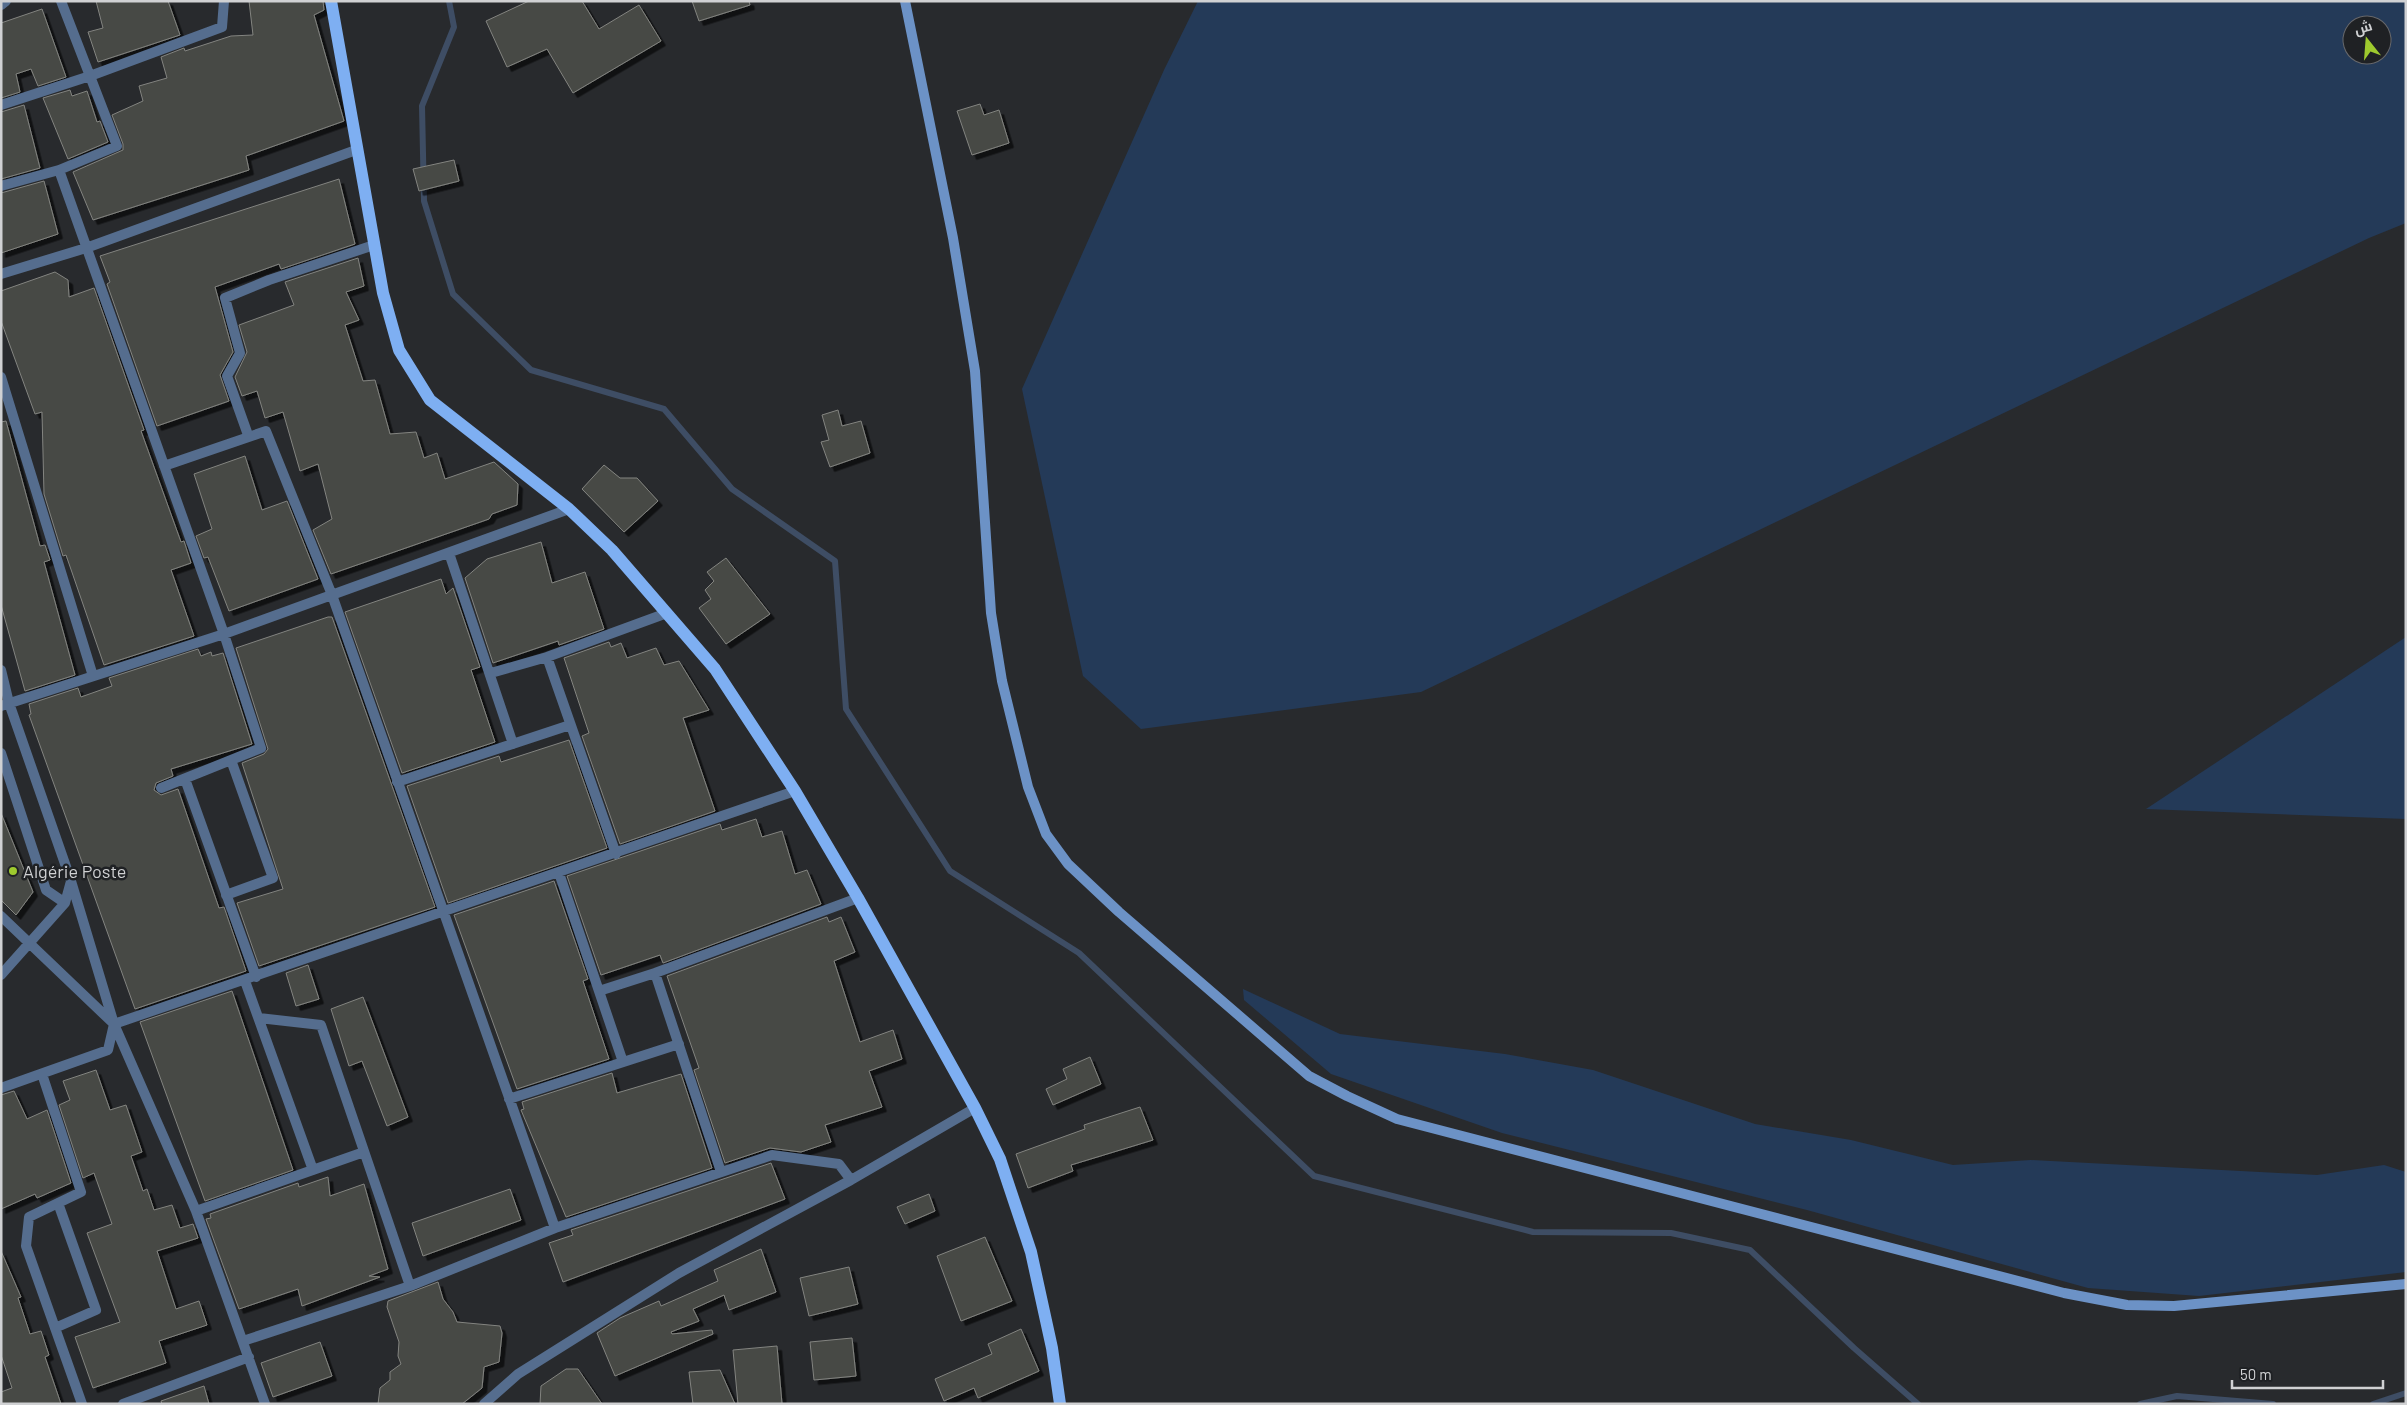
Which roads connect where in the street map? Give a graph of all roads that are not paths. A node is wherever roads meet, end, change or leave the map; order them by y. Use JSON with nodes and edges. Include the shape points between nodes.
{"nodes":[{"id":1,"x":6,"y":1,"type":"edge"},
{"id":2,"x":61,"y":1,"type":"edge"},
{"id":3,"x":224,"y":1,"type":"edge"},
{"id":4,"x":331,"y":1,"type":"edge"},
{"id":5,"x":905,"y":1,"type":"edge"},
{"id":6,"x":1,"y":6,"type":"edge"},
{"id":7,"x":90,"y":76,"type":"junction"},
{"id":8,"x":1,"y":105,"type":"edge"},
{"id":9,"x":356,"y":150,"type":"junction"},
{"id":10,"x":59,"y":170,"type":"junction"},
{"id":11,"x":1,"y":186,"type":"edge"},
{"id":12,"x":374,"y":245,"type":"junction"},
{"id":13,"x":86,"y":248,"type":"junction"},
{"id":14,"x":1,"y":274,"type":"edge"},
{"id":15,"x":1,"y":377,"type":"edge"},
{"id":16,"x":248,"y":435,"type":"junction"},
{"id":17,"x":164,"y":466,"type":"junction"},
{"id":18,"x":569,"y":509,"type":"junction"},
{"id":19,"x":449,"y":553,"type":"junction"},
{"id":20,"x":332,"y":595,"type":"junction"},
{"id":21,"x":667,"y":613,"type":"junction"},
{"id":22,"x":224,"y":634,"type":"junction"},
{"id":23,"x":547,"y":657,"type":"junction"},
{"id":24,"x":1,"y":670,"type":"edge"},
{"id":25,"x":491,"y":673,"type":"junction"},
{"id":26,"x":93,"y":676,"type":"junction"},
{"id":27,"x":5,"y":704,"type":"edge"},
{"id":28,"x":570,"y":725,"type":"junction"},
{"id":29,"x":513,"y":744,"type":"junction"},
{"id":30,"x":1,"y":753,"type":"edge"},
{"id":31,"x":231,"y":760,"type":"junction"},
{"id":32,"x":185,"y":778,"type":"junction"},
{"id":33,"x":398,"y":782,"type":"junction"},
{"id":34,"x":161,"y":788,"type":"dead end"},
{"id":35,"x":796,"y":791,"type":"junction"},
{"id":36,"x":616,"y":854,"type":"junction"},
{"id":37,"x":560,"y":873,"type":"junction"},
{"id":38,"x":71,"y":881,"type":"junction"},
{"id":39,"x":226,"y":895,"type":"junction"},
{"id":40,"x":858,"y":898,"type":"junction"},
{"id":41,"x":65,"y":903,"type":"junction"},
{"id":42,"x":443,"y":913,"type":"junction"},
{"id":43,"x":1,"y":916,"type":"edge"},
{"id":44,"x":30,"y":943,"type":"junction"},
{"id":45,"x":655,"y":974,"type":"junction"},
{"id":46,"x":1,"y":975,"type":"edge"},
{"id":47,"x":256,"y":977,"type":"junction"},
{"id":48,"x":245,"y":980,"type":"junction"},
{"id":49,"x":599,"y":991,"type":"junction"},
{"id":50,"x":259,"y":1018,"type":"junction"},
{"id":51,"x":114,"y":1024,"type":"junction"},
{"id":52,"x":679,"y":1044,"type":"junction"},
{"id":53,"x":623,"y":1062,"type":"junction"},
{"id":54,"x":42,"y":1074,"type":"junction"},
{"id":55,"x":1,"y":1088,"type":"edge"},
{"id":56,"x":509,"y":1099,"type":"junction"},
{"id":57,"x":975,"y":1108,"type":"junction"},
{"id":58,"x":364,"y":1152,"type":"junction"},
{"id":59,"x":313,"y":1170,"type":"junction"},
{"id":60,"x":721,"y":1172,"type":"junction"},
{"id":61,"x":851,"y":1180,"type":"junction"},
{"id":62,"x":58,"y":1203,"type":"junction"},
{"id":63,"x":196,"y":1211,"type":"junction"},
{"id":64,"x":555,"y":1228,"type":"junction"},
{"id":65,"x":2406,"y":1284,"type":"edge"},
{"id":66,"x":410,"y":1286,"type":"junction"},
{"id":67,"x":55,"y":1328,"type":"junction"},
{"id":68,"x":243,"y":1341,"type":"junction"},
{"id":69,"x":248,"y":1357,"type":"junction"},
{"id":70,"x":82,"y":1404,"type":"edge"},
{"id":71,"x":123,"y":1404,"type":"edge"},
{"id":72,"x":265,"y":1404,"type":"edge"},
{"id":73,"x":484,"y":1404,"type":"edge"},
{"id":74,"x":1060,"y":1404,"type":"edge"}],
"edges":[{"from":1,"to":6,"type":"street"},
{"from":2,"to":7,"type":"street"},
{"from":3,"to":7,"type":"street","via":[[222,27]]},
{"from":4,"to":9,"type":"main road"},
{"from":5,"to":65,"type":"main road","via":[[953,238],[975,371],[990,613],[1028,787],[1046,834],[1068,864],[1309,1076],[1397,1119],[2064,1293],[2127,1305],[2174,1306]]},
{"from":7,"to":8,"type":"street"},
{"from":7,"to":10,"type":"street","via":[[117,146]]},
{"from":9,"to":12,"type":"main road"},
{"from":9,"to":13,"type":"street"},
{"from":10,"to":11,"type":"street"},
{"from":10,"to":13,"type":"street"},
{"from":12,"to":16,"type":"street","via":[[225,298],[240,353],[227,376]]},
{"from":12,"to":18,"type":"main road","via":[[399,350],[430,400]]},
{"from":13,"to":14,"type":"street"},
{"from":13,"to":17,"type":"street"},
{"from":15,"to":26,"type":"street"},
{"from":16,"to":17,"type":"street"},
{"from":16,"to":20,"type":"street","via":[[266,431]]},
{"from":17,"to":22,"type":"street"},
{"from":18,"to":19,"type":"street"},
{"from":18,"to":21,"type":"main road","via":[[612,550]]},
{"from":19,"to":20,"type":"street"},
{"from":19,"to":25,"type":"street"},
{"from":20,"to":22,"type":"street"},
{"from":20,"to":33,"type":"street"},
{"from":21,"to":23,"type":"street"},
{"from":21,"to":35,"type":"main road","via":[[715,669]]},
{"from":22,"to":26,"type":"street"},
{"from":22,"to":31,"type":"street","via":[[261,748]]},
{"from":23,"to":25,"type":"street"},
{"from":23,"to":28,"type":"street"},
{"from":24,"to":27,"type":"street"},
{"from":25,"to":29,"type":"street"},
{"from":26,"to":27,"type":"street"},
{"from":27,"to":38,"type":"street"},
{"from":28,"to":29,"type":"street"},
{"from":28,"to":36,"type":"street"},
{"from":29,"to":33,"type":"street"},
{"from":30,"to":41,"type":"street","via":[[46,890]]},
{"from":31,"to":32,"type":"street"},
{"from":31,"to":39,"type":"street","via":[[272,878]]},
{"from":32,"to":34,"type":"street"},
{"from":32,"to":39,"type":"street"},
{"from":33,"to":42,"type":"street"},
{"from":35,"to":36,"type":"street"},
{"from":35,"to":40,"type":"main road"},
{"from":36,"to":37,"type":"street"},
{"from":37,"to":42,"type":"street"},
{"from":37,"to":49,"type":"street"},
{"from":38,"to":41,"type":"street"},
{"from":38,"to":51,"type":"street"},
{"from":39,"to":47,"type":"street"},
{"from":40,"to":45,"type":"street"},
{"from":40,"to":57,"type":"main road"},
{"from":41,"to":44,"type":"street"},
{"from":42,"to":47,"type":"street"},
{"from":42,"to":56,"type":"street"},
{"from":43,"to":44,"type":"street"},
{"from":44,"to":46,"type":"street"},
{"from":44,"to":51,"type":"street"},
{"from":45,"to":49,"type":"street"},
{"from":45,"to":52,"type":"street"},
{"from":47,"to":48,"type":"street"},
{"from":48,"to":50,"type":"street"},
{"from":48,"to":51,"type":"street"},
{"from":49,"to":53,"type":"street"},
{"from":50,"to":58,"type":"street","via":[[321,1025]]},
{"from":50,"to":59,"type":"street"},
{"from":51,"to":54,"type":"street","via":[[108,1050]]},
{"from":51,"to":63,"type":"street"},
{"from":52,"to":53,"type":"street"},
{"from":52,"to":60,"type":"street"},
{"from":53,"to":56,"type":"street"},
{"from":54,"to":55,"type":"street"},
{"from":54,"to":62,"type":"street","via":[[81,1192]]},
{"from":56,"to":64,"type":"street"},
{"from":57,"to":61,"type":"street"},
{"from":57,"to":74,"type":"main road","via":[[1000,1159],[1031,1252],[1052,1348]]},
{"from":58,"to":59,"type":"street"},
{"from":58,"to":66,"type":"street"},
{"from":59,"to":63,"type":"street"},
{"from":60,"to":61,"type":"street","via":[[772,1154],[839,1164]]},
{"from":60,"to":64,"type":"street"},
{"from":61,"to":73,"type":"street","via":[[679,1273],[518,1374]]},
{"from":62,"to":67,"type":"street","via":[[29,1217],[26,1246]]},
{"from":62,"to":67,"type":"street","via":[[96,1310]]},
{"from":63,"to":68,"type":"street"},
{"from":64,"to":66,"type":"street"},
{"from":66,"to":68,"type":"street"},
{"from":67,"to":70,"type":"street"},
{"from":68,"to":69,"type":"street"},
{"from":69,"to":71,"type":"street"},
{"from":69,"to":72,"type":"street"}]}
